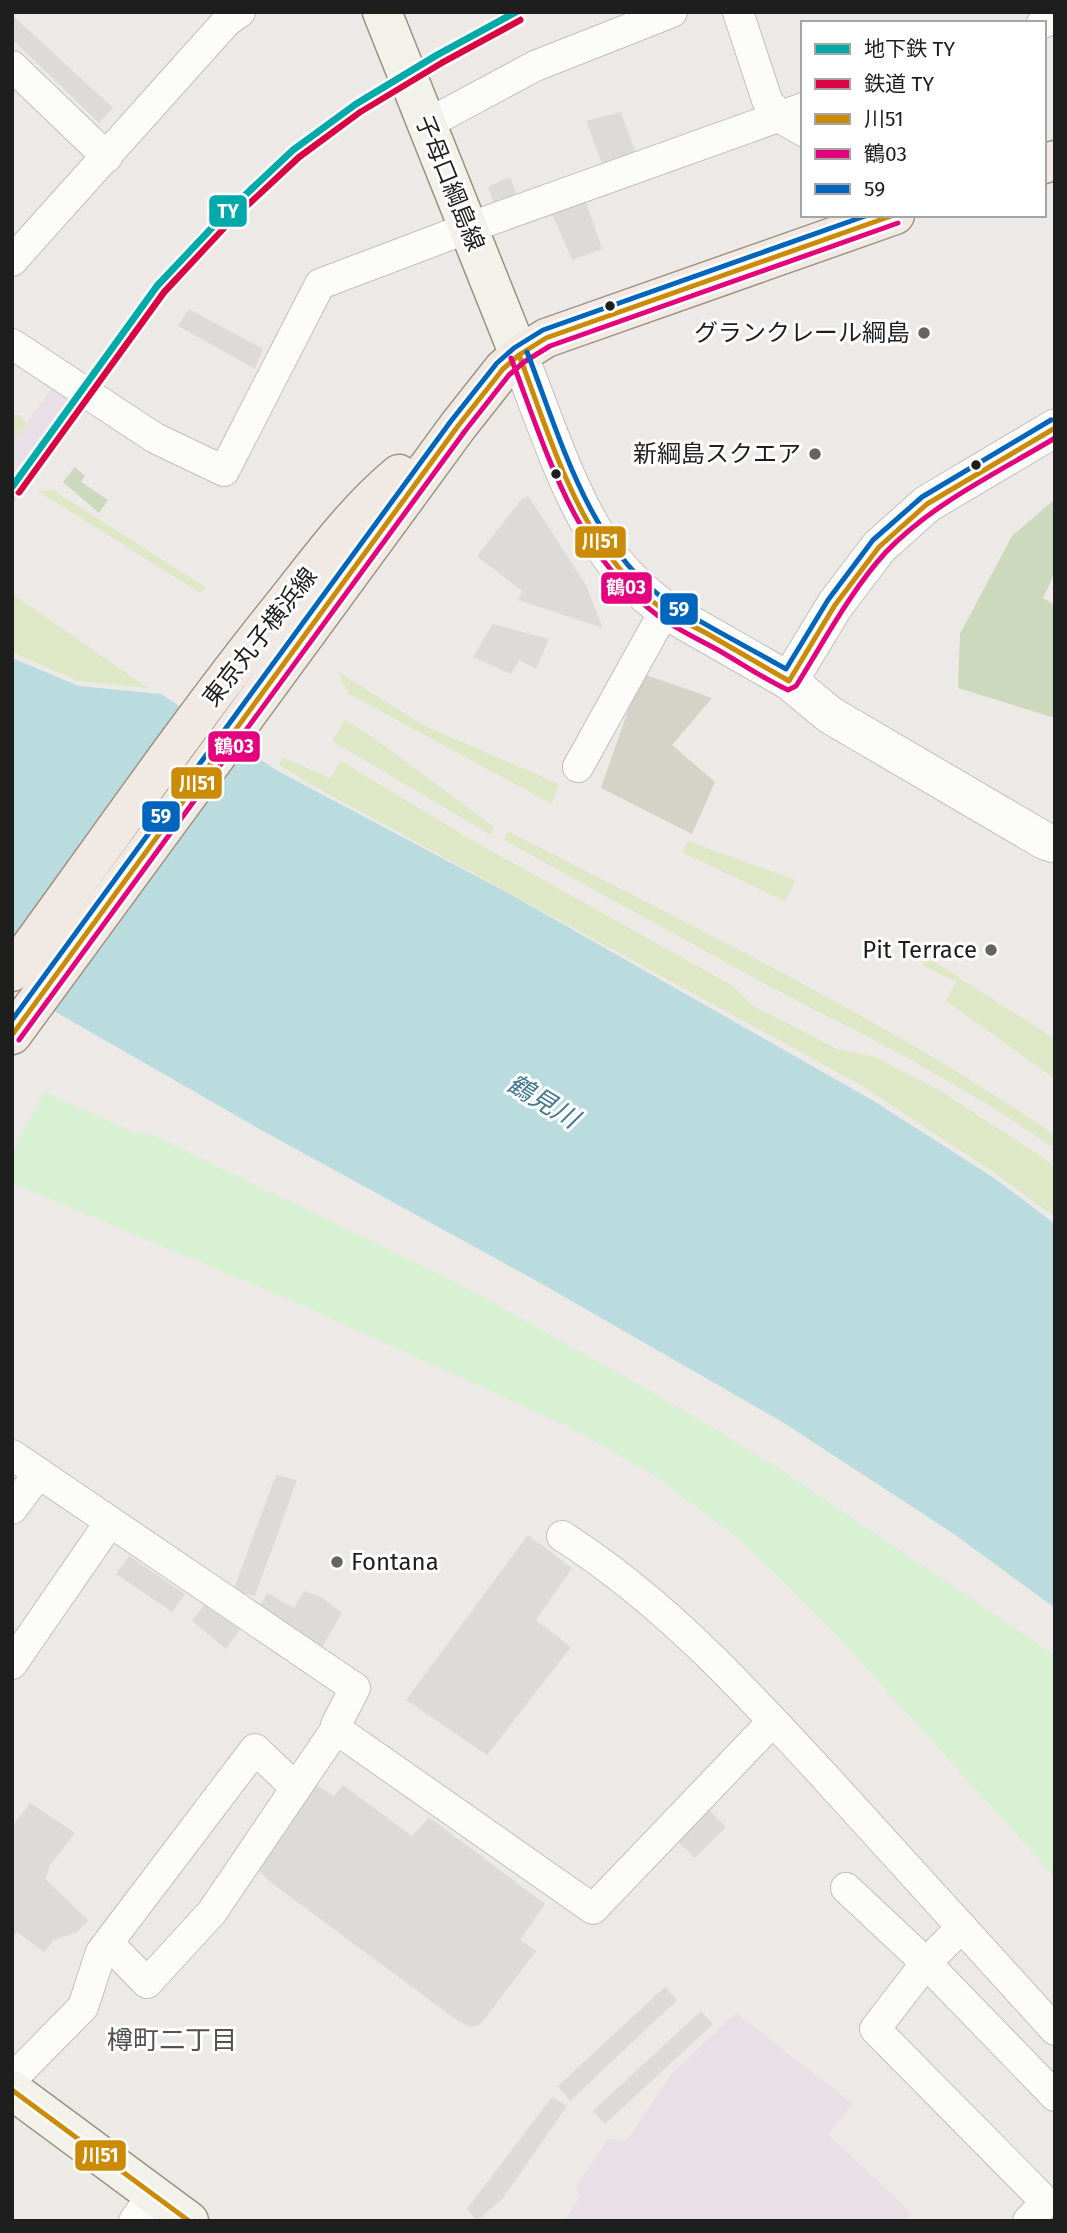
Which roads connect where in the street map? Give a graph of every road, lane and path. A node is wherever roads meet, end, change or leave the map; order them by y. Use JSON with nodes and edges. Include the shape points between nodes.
{"nodes":[{"id":1,"x":382,"y":12,"type":"edge"},
{"id":2,"x":672,"y":12,"type":"edge"},
{"id":3,"x":738,"y":12,"type":"edge"},
{"id":4,"x":228,"y":15,"type":"edge"},
{"id":5,"x":12,"y":66,"type":"edge"},
{"id":6,"x":795,"y":119,"type":"edge"},
{"id":7,"x":427,"y":124,"type":"junction"},
{"id":8,"x":107,"y":157,"type":"junction"},
{"id":9,"x":889,"y":217,"type":"edge"},
{"id":10,"x":468,"y":228,"type":"junction"},
{"id":11,"x":12,"y":261,"type":"edge"},
{"id":12,"x":12,"y":344,"type":"edge"},
{"id":13,"x":519,"y":355,"type":"junction"},
{"id":14,"x":458,"y":426,"type":"junction"},
{"id":15,"x":1055,"y":428,"type":"edge"},
{"id":16,"x":665,"y":610,"type":"junction"},
{"id":17,"x":789,"y":681,"type":"junction"},
{"id":18,"x":578,"y":767,"type":"dead end"},
{"id":19,"x":1055,"y":844,"type":"edge"},
{"id":20,"x":12,"y":972,"type":"edge"},
{"id":21,"x":12,"y":1035,"type":"edge"},
{"id":22,"x":12,"y":1455,"type":"edge"},
{"id":23,"x":39,"y":1473,"type":"junction"},
{"id":24,"x":12,"y":1509,"type":"edge"},
{"id":25,"x":110,"y":1522,"type":"junction"},
{"id":26,"x":562,"y":1536,"type":"dead end"},
{"id":27,"x":12,"y":1664,"type":"edge"},
{"id":28,"x":773,"y":1721,"type":"junction"},
{"id":29,"x":336,"y":1729,"type":"junction"},
{"id":30,"x":296,"y":1788,"type":"junction"},
{"id":31,"x":846,"y":1888,"type":"dead end"},
{"id":32,"x":962,"y":1927,"type":"junction"},
{"id":33,"x":108,"y":1943,"type":"junction"},
{"id":34,"x":926,"y":1963,"type":"junction"},
{"id":35,"x":1055,"y":2030,"type":"edge"},
{"id":36,"x":12,"y":2079,"type":"edge"},
{"id":37,"x":12,"y":2090,"type":"edge"},
{"id":38,"x":1055,"y":2096,"type":"edge"},
{"id":39,"x":143,"y":2207,"type":"edge"},
{"id":40,"x":188,"y":2221,"type":"edge"},
{"id":41,"x":1028,"y":2221,"type":"edge"}],
"edges":[{"from":1,"to":7,"type":"main road","name":"子母口綱島線"},
{"from":2,"to":7,"type":"street","via":[[535,66]]},
{"from":3,"to":6,"type":"street","via":[[767,100]]},
{"from":4,"to":8,"type":"street"},
{"from":5,"to":8,"type":"street"},
{"from":6,"to":10,"type":"street"},
{"from":7,"to":10,"type":"main road","name":"子母口綱島線"},
{"from":8,"to":11,"type":"street"},
{"from":9,"to":13,"type":"main road","name":"東京丸子横浜線","via":[[546,338]]},
{"from":10,"to":12,"type":"street","via":[[320,284],[224,471],[155,438]]},
{"from":10,"to":13,"type":"main road","name":"子母口綱島線"},
{"from":13,"to":14,"type":"main road","name":"東京丸子横浜線"},
{"from":13,"to":16,"type":"street","via":[[593,527],[627,576]]},
{"from":14,"to":20,"type":"main road","name":"東京丸子横浜線","via":[[387,484],[338,537],[249,648]]},
{"from":14,"to":21,"type":"main road","name":"東京丸子横浜線"},
{"from":15,"to":17,"type":"street","via":[[927,504],[879,547],[835,606]]},
{"from":16,"to":17,"type":"street"},
{"from":16,"to":18,"type":"street"},
{"from":17,"to":19,"type":"street","via":[[830,715]]},
{"from":22,"to":23,"type":"street"},
{"from":23,"to":24,"type":"street"},
{"from":23,"to":25,"type":"street"},
{"from":25,"to":27,"type":"street"},
{"from":25,"to":29,"type":"street","via":[[355,1688]]},
{"from":26,"to":28,"type":"street","via":[[652,1602]]},
{"from":28,"to":29,"type":"street","via":[[593,1909]]},
{"from":28,"to":32,"type":"street"},
{"from":29,"to":30,"type":"street"},
{"from":30,"to":33,"type":"street","via":[[255,1749]]},
{"from":30,"to":33,"type":"street","via":[[212,1912],[147,1983]]},
{"from":31,"to":34,"type":"street"},
{"from":32,"to":34,"type":"street"},
{"from":32,"to":35,"type":"street"},
{"from":33,"to":36,"type":"street","via":[[83,2007]]},
{"from":34,"to":38,"type":"street"},
{"from":34,"to":41,"type":"street","via":[[875,2029],[1046,2202]]},
{"from":37,"to":39,"type":"main road"},
{"from":39,"to":40,"type":"main road"}]}
